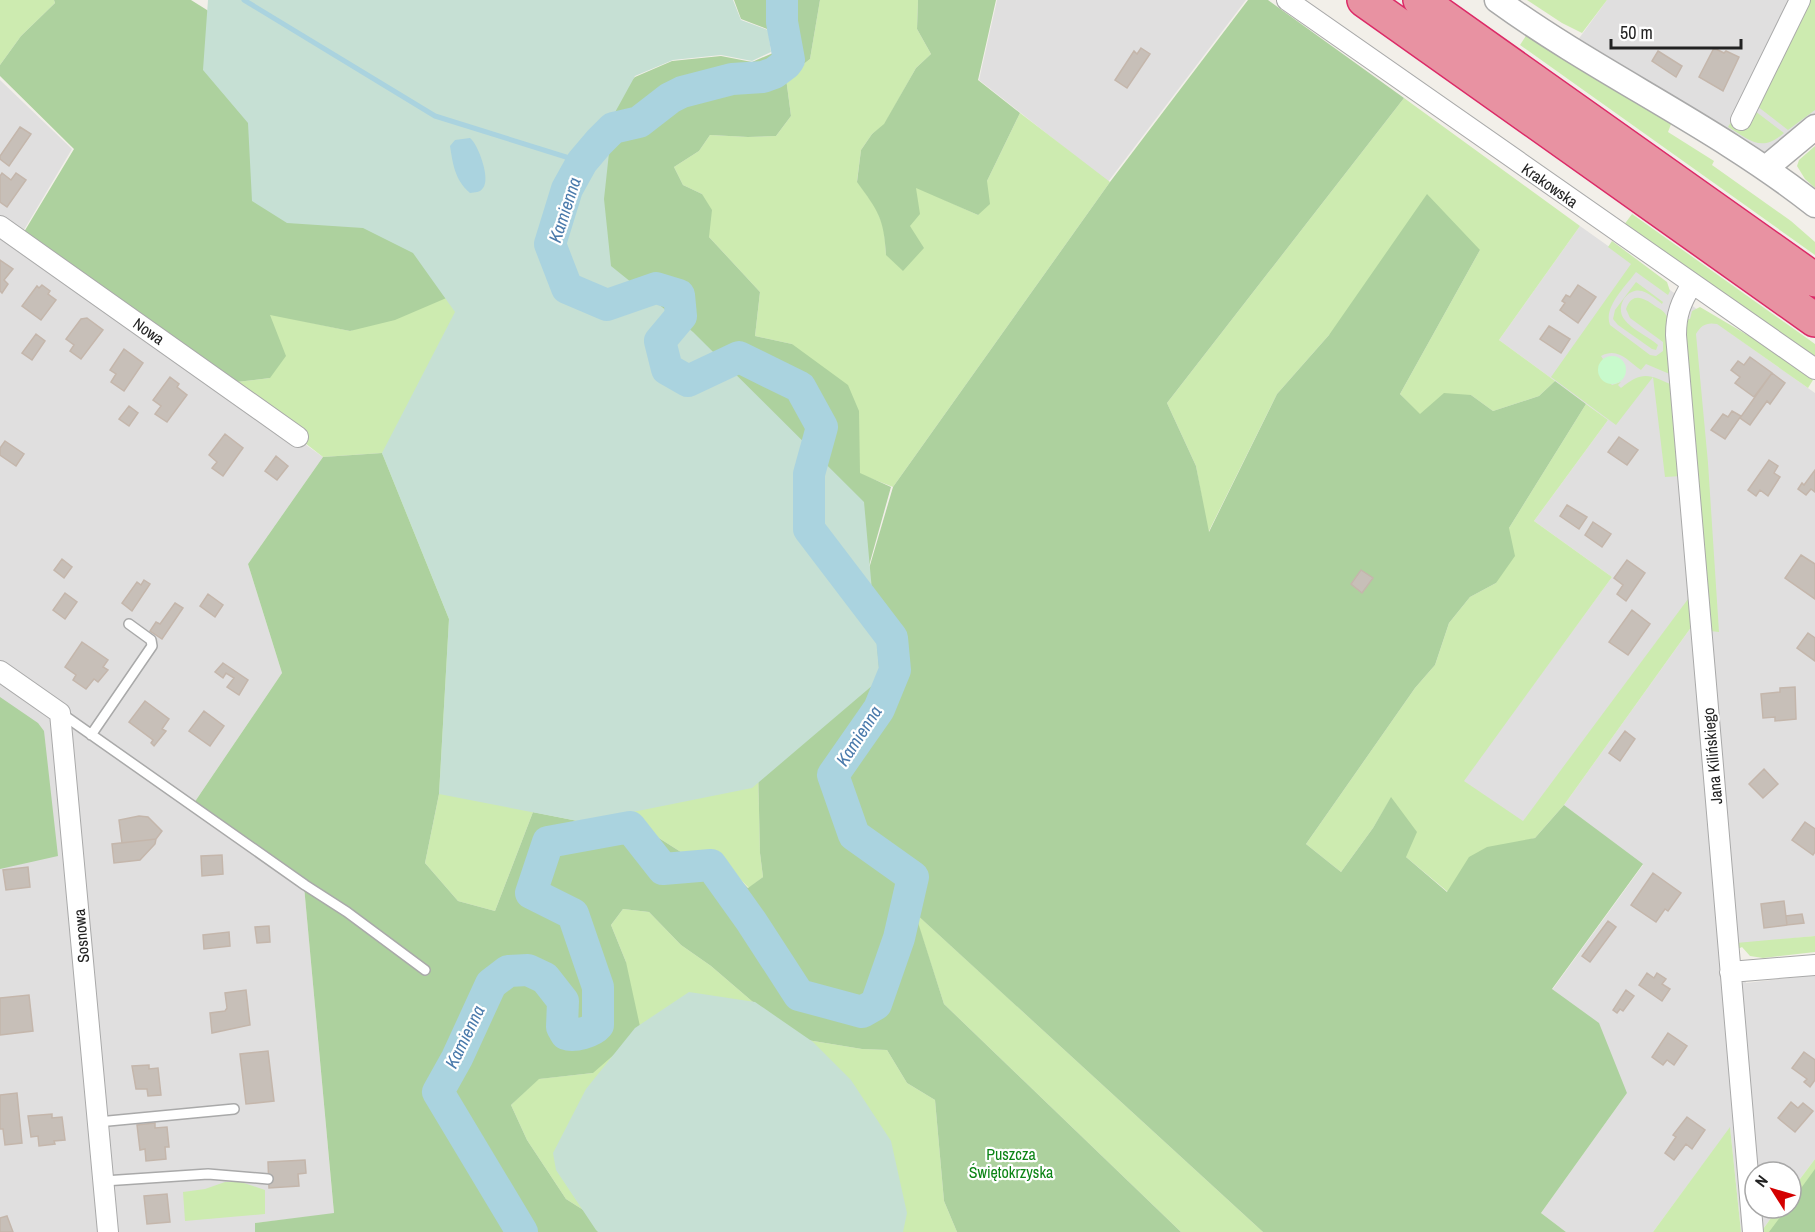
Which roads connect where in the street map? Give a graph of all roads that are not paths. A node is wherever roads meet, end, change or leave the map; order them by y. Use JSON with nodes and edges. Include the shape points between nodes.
{"nodes":[{"id":1,"x":1287,"y":0,"type":"edge"},
{"id":2,"x":1364,"y":0,"type":"edge"},
{"id":3,"x":1420,"y":0,"type":"edge"},
{"id":4,"x":1497,"y":0,"type":"edge"},
{"id":5,"x":1800,"y":0,"type":"edge"},
{"id":6,"x":1741,"y":120,"type":"dead end"},
{"id":7,"x":1815,"y":127,"type":"edge"},
{"id":8,"x":1766,"y":168,"type":"junction"},
{"id":9,"x":1815,"y":205,"type":"edge"},
{"id":10,"x":0,"y":226,"type":"edge"},
{"id":11,"x":1815,"y":280,"type":"edge"},
{"id":12,"x":1692,"y":284,"type":"junction"},
{"id":13,"x":1815,"y":320,"type":"edge"},
{"id":14,"x":1815,"y":369,"type":"edge"},
{"id":15,"x":298,"y":437,"type":"dead end"},
{"id":16,"x":129,"y":624,"type":"dead end"},
{"id":17,"x":0,"y":671,"type":"edge"},
{"id":18,"x":60,"y":713,"type":"junction"},
{"id":19,"x":91,"y":735,"type":"junction"},
{"id":20,"x":1815,"y":965,"type":"edge"},
{"id":21,"x":425,"y":970,"type":"dead end"},
{"id":22,"x":1730,"y":972,"type":"junction"},
{"id":23,"x":234,"y":1109,"type":"dead end"},
{"id":24,"x":98,"y":1122,"type":"junction"},
{"id":25,"x":268,"y":1179,"type":"dead end"},
{"id":26,"x":104,"y":1181,"type":"junction"},
{"id":27,"x":108,"y":1232,"type":"edge"},
{"id":28,"x":1753,"y":1232,"type":"edge"}],
"edges":[{"from":1,"to":12,"type":"street","name":"Krakowska"},
{"from":2,"to":13,"type":"highway"},
{"from":3,"to":11,"type":"highway"},
{"from":4,"to":8,"type":"street"},
{"from":5,"to":6,"type":"street"},
{"from":7,"to":8,"type":"street"},
{"from":8,"to":9,"type":"street"},
{"from":10,"to":15,"type":"street","name":"Nowa"},
{"from":12,"to":14,"type":"street","name":"Krakowska"},
{"from":12,"to":22,"type":"street","name":"Jana Kilińskiego","via":[[1679,306],[1676,335]]},
{"from":16,"to":19,"type":"lane","via":[[151,640],[152,646]]},
{"from":17,"to":18,"type":"street"},
{"from":18,"to":19,"type":"lane"},
{"from":18,"to":24,"type":"street","name":"Sosnowa"},
{"from":19,"to":21,"type":"lane"},
{"from":20,"to":22,"type":"street"},
{"from":22,"to":28,"type":"street","name":"Jana Kilińskiego"},
{"from":23,"to":24,"type":"lane"},
{"from":24,"to":26,"type":"street","name":"Sosnowa"},
{"from":25,"to":26,"type":"lane","via":[[208,1174]]},
{"from":26,"to":27,"type":"street","name":"Sosnowa"}]}
